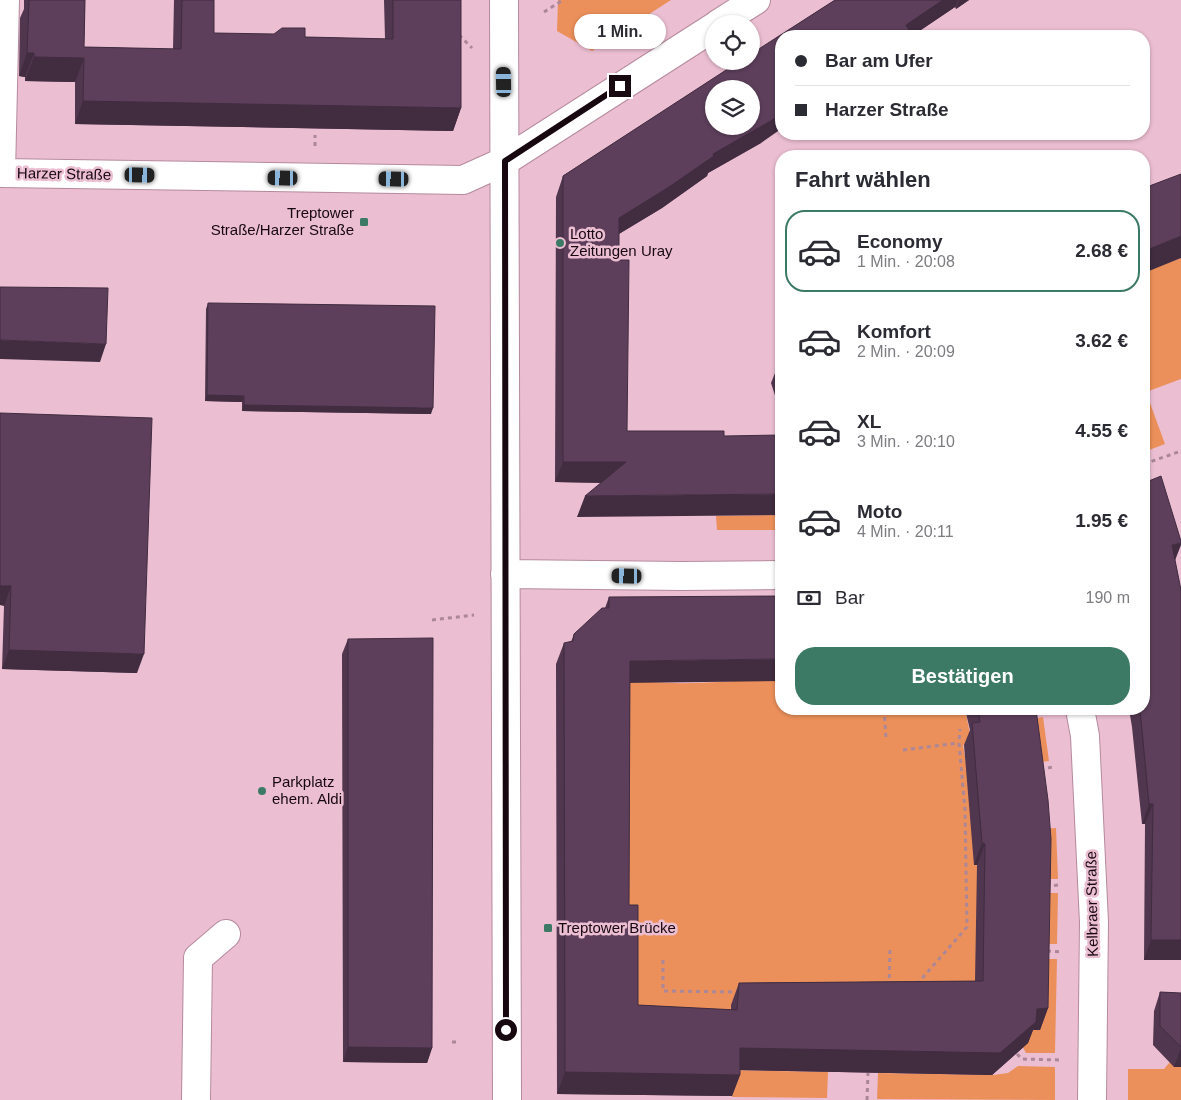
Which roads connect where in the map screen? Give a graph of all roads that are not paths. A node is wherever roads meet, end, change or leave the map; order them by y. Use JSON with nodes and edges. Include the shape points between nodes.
{"nodes":[{"id":1,"x":5,"y":0,"type":"edge"},
{"id":2,"x":504,"y":0,"type":"edge"},
{"id":3,"x":756,"y":0,"type":"edge"},
{"id":4,"x":732,"y":15,"type":"edge"},
{"id":5,"x":705,"y":33,"type":"edge"},
{"id":6,"x":505,"y":161,"type":"junction"},
{"id":7,"x":1,"y":173,"type":"edge"},
{"id":8,"x":505,"y":574,"type":"junction"},
{"id":9,"x":775,"y":575,"type":"edge"},
{"id":10,"x":1081,"y":715,"type":"edge"},
{"id":11,"x":226,"y":934,"type":"dead end"},
{"id":12,"x":196,"y":1100,"type":"edge"},
{"id":13,"x":507,"y":1100,"type":"edge"},
{"id":14,"x":1092,"y":1100,"type":"edge"}],
"edges":[{"from":1,"to":7,"type":"street"},
{"from":2,"to":6,"type":"street"},
{"from":3,"to":4,"type":"street"},
{"from":5,"to":6,"type":"street","name":"Harzer Straße"},
{"from":6,"to":7,"type":"street","name":"Harzer Straße","via":[[463,180]]},
{"from":6,"to":8,"type":"street"},
{"from":8,"to":9,"type":"street"},
{"from":8,"to":13,"type":"street"},
{"from":10,"to":14,"type":"street","name":"Kelbraer Straße","via":[[1094,922]]},
{"from":11,"to":12,"type":"street","via":[[198,958]]}]}
